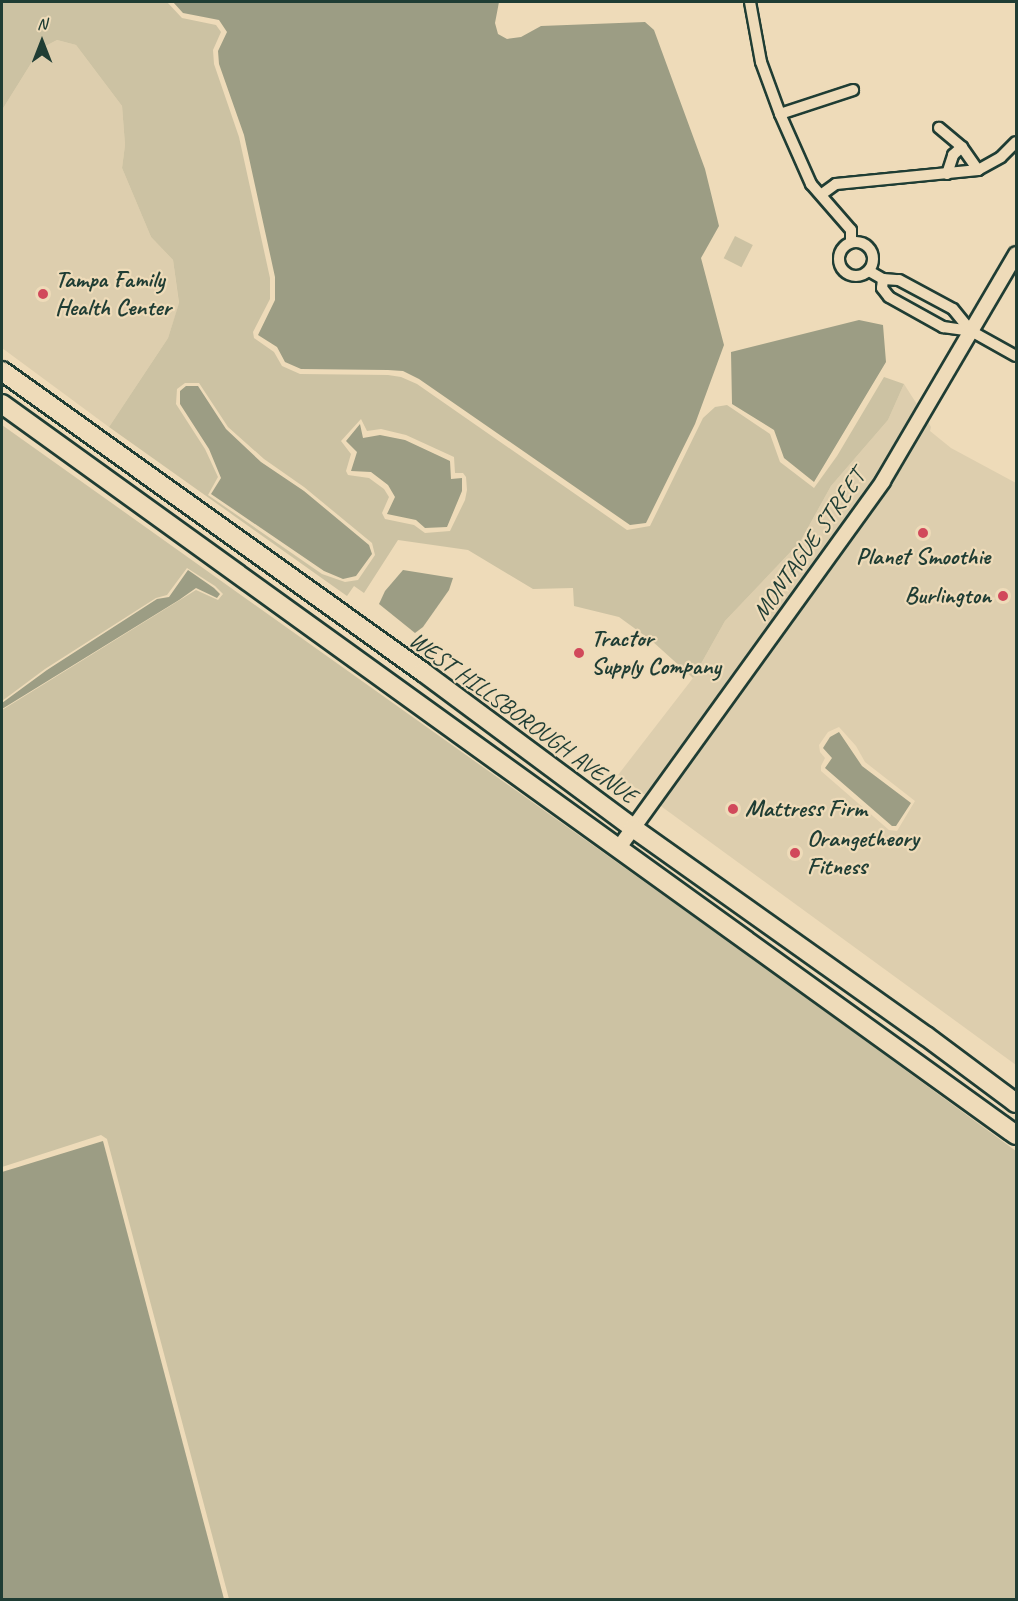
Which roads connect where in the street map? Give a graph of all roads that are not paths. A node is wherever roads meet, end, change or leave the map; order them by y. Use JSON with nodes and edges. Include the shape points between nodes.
{"nodes":[{"id":1,"x":750,"y":2,"type":"edge"},
{"id":2,"x":853,"y":90,"type":"dead end"},
{"id":3,"x":780,"y":114,"type":"junction"},
{"id":4,"x":939,"y":128,"type":"dead end"},
{"id":5,"x":1017,"y":142,"type":"edge"},
{"id":6,"x":962,"y":147,"type":"junction"},
{"id":7,"x":978,"y":170,"type":"junction"},
{"id":8,"x":947,"y":174,"type":"junction"},
{"id":9,"x":822,"y":194,"type":"junction"},
{"id":10,"x":851,"y":242,"type":"junction"},
{"id":11,"x":1017,"y":254,"type":"edge"},
{"id":12,"x":869,"y":271,"type":"junction"},
{"id":13,"x":883,"y":279,"type":"junction"},
{"id":14,"x":971,"y":331,"type":"junction"},
{"id":15,"x":1017,"y":356,"type":"edge"},
{"id":16,"x":2,"y":371,"type":"edge"},
{"id":17,"x":2,"y":404,"type":"edge"},
{"id":18,"x":633,"y":828,"type":"junction"},
{"id":19,"x":618,"y":849,"type":"junction"},
{"id":20,"x":937,"y":1080,"type":"junction"},
{"id":21,"x":1017,"y":1103,"type":"edge"},
{"id":22,"x":1017,"y":1121,"type":"edge"},
{"id":23,"x":1017,"y":1135,"type":"edge"}],
"edges":[{"from":1,"to":3,"type":"street","via":[[761,62]]},
{"from":2,"to":3,"type":"street"},
{"from":3,"to":9,"type":"street","via":[[811,184]]},
{"from":4,"to":6,"type":"street"},
{"from":5,"to":7,"type":"street"},
{"from":6,"to":7,"type":"street"},
{"from":6,"to":8,"type":"street","via":[[953,155]]},
{"from":7,"to":8,"type":"street"},
{"from":8,"to":9,"type":"street","via":[[836,184]]},
{"from":9,"to":10,"type":"street","via":[[851,230]]},
{"from":10,"to":12,"type":"street","via":[[866,244],[873,257]]},
{"from":10,"to":12,"type":"street","via":[[842,248],[838,259],[843,271],[858,276]]},
{"from":11,"to":14,"type":"street","name":"MONTAGUE STREET"},
{"from":12,"to":13,"type":"street"},
{"from":13,"to":14,"type":"street","via":[[899,280],[953,309]]},
{"from":13,"to":14,"type":"street","via":[[882,288],[889,297],[943,327]]},
{"from":14,"to":15,"type":"street"},
{"from":14,"to":18,"type":"street","name":"MONTAGUE STREET","via":[[883,481]]},
{"from":16,"to":18,"type":"main road","name":"WEST HILLSBOROUGH AVENUE","via":[[423,672]]},
{"from":17,"to":19,"type":"main road","name":"WEST HILLSBOROUGH AVENUE"},
{"from":18,"to":19,"type":"street","name":"MONTAGUE STREET"},
{"from":18,"to":21,"type":"main road","name":"WEST HILLSBOROUGH AVENUE"},
{"from":19,"to":20,"type":"main road","name":"WEST HILLSBOROUGH AVENUE"},
{"from":20,"to":22,"type":"main road","via":[[974,1091]]},
{"from":20,"to":23,"type":"main road","name":"WEST HILLSBOROUGH AVENUE"}]}
